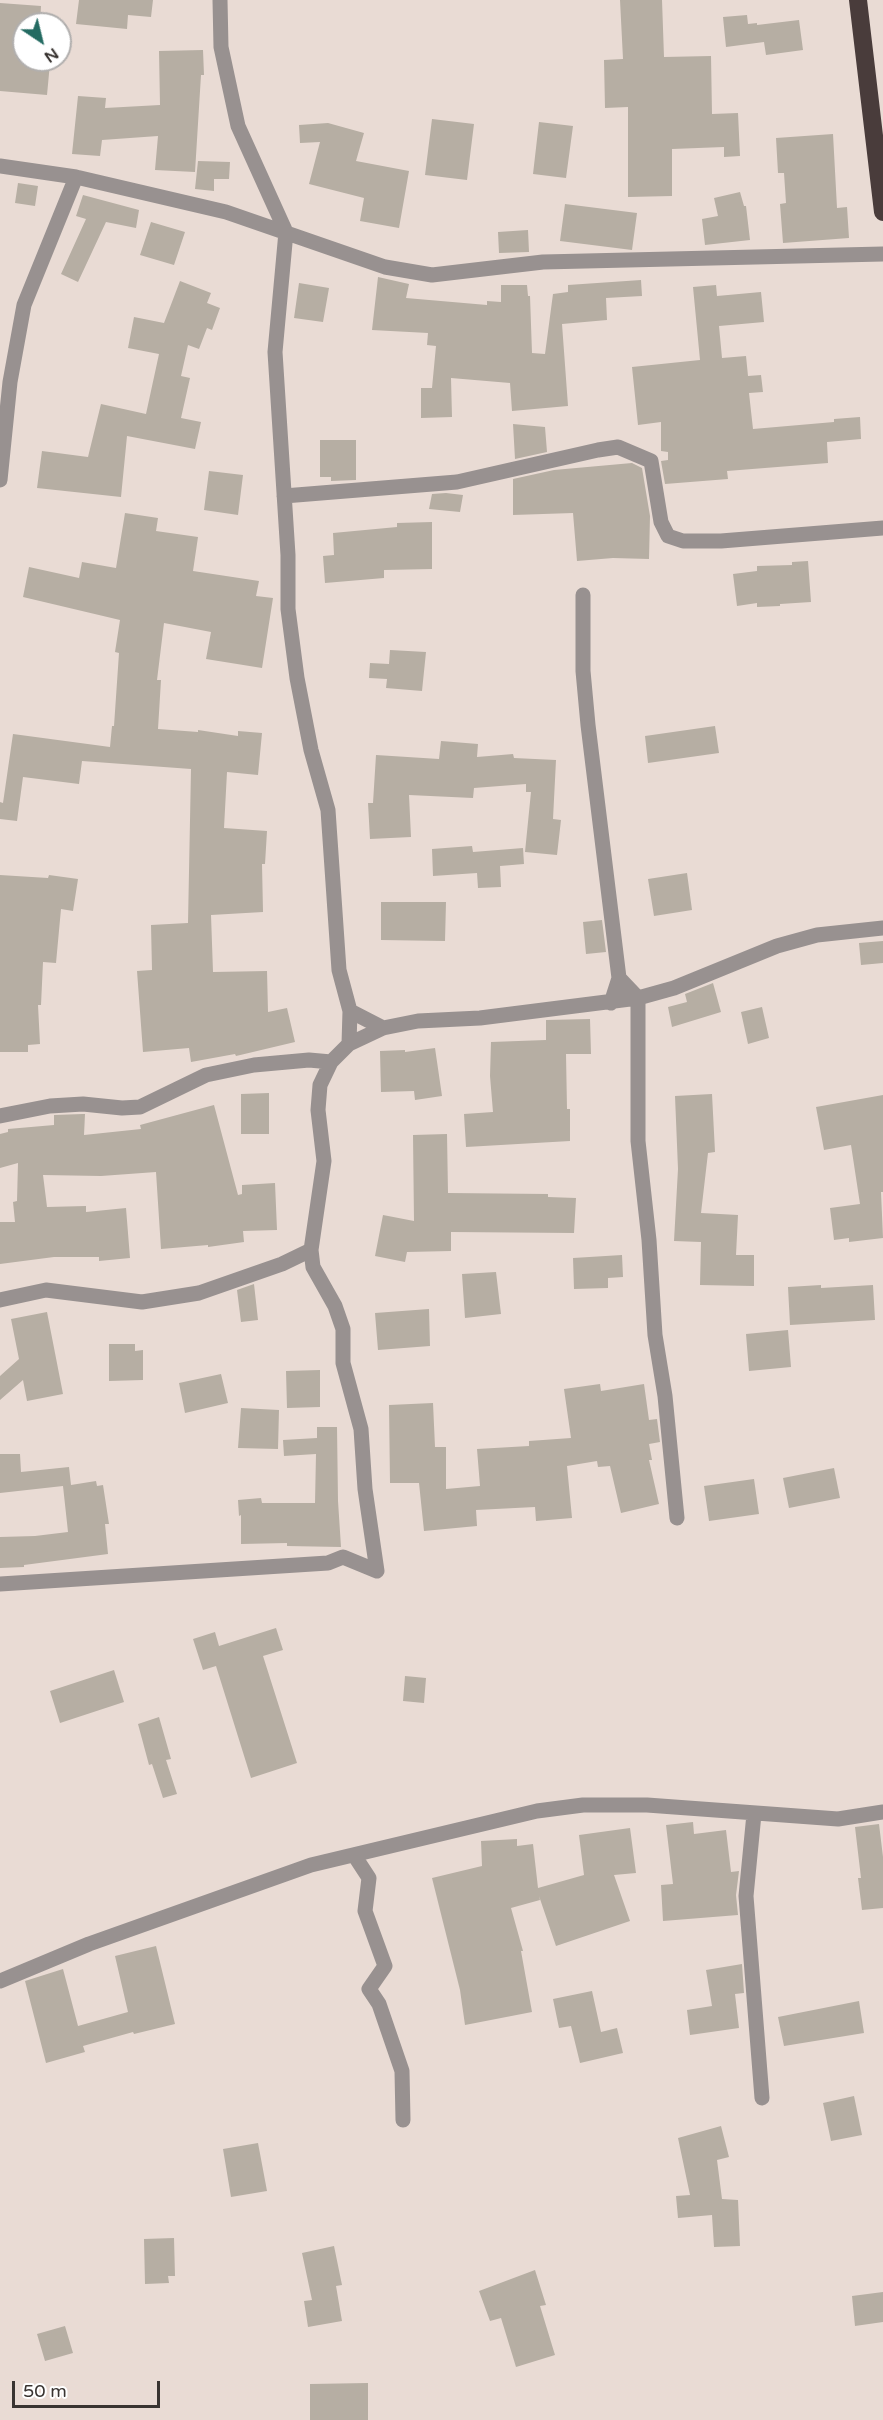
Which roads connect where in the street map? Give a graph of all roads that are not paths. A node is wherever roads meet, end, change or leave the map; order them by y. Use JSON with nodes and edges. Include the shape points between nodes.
{"nodes":[{"id":1,"x":220,"y":0,"type":"edge"},
{"id":2,"x":858,"y":0,"type":"edge"},
{"id":3,"x":0,"y":165,"type":"edge"},
{"id":4,"x":76,"y":177,"type":"junction"},
{"id":5,"x":883,"y":212,"type":"edge"},
{"id":6,"x":286,"y":232,"type":"junction"},
{"id":7,"x":883,"y":254,"type":"edge"},
{"id":8,"x":0,"y":480,"type":"edge"},
{"id":9,"x":284,"y":496,"type":"junction"},
{"id":10,"x":883,"y":528,"type":"edge"},
{"id":11,"x":583,"y":595,"type":"dead end"},
{"id":12,"x":883,"y":928,"type":"edge"},
{"id":13,"x":619,"y":978,"type":"junction"},
{"id":14,"x":638,"y":998,"type":"junction"},
{"id":15,"x":611,"y":1003,"type":"junction"},
{"id":16,"x":350,"y":1011,"type":"junction"},
{"id":17,"x":383,"y":1029,"type":"junction"},
{"id":18,"x":349,"y":1044,"type":"junction"},
{"id":19,"x":331,"y":1062,"type":"junction"},
{"id":20,"x":0,"y":1116,"type":"edge"},
{"id":21,"x":311,"y":1250,"type":"junction"},
{"id":22,"x":0,"y":1300,"type":"edge"},
{"id":23,"x":677,"y":1518,"type":"dead end"},
{"id":24,"x":0,"y":1584,"type":"edge"},
{"id":25,"x":883,"y":1812,"type":"edge"},
{"id":26,"x":754,"y":1814,"type":"junction"},
{"id":27,"x":354,"y":1855,"type":"junction"},
{"id":28,"x":0,"y":1981,"type":"edge"},
{"id":29,"x":762,"y":2098,"type":"dead end"},
{"id":30,"x":403,"y":2120,"type":"dead end"}],
"edges":[{"from":1,"to":6,"type":"street","via":[[221,47],[238,126]]},
{"from":2,"to":5,"type":"highway"},
{"from":3,"to":4,"type":"street"},
{"from":4,"to":6,"type":"street","via":[[226,212]]},
{"from":4,"to":8,"type":"street","via":[[24,305],[10,382]]},
{"from":6,"to":7,"type":"street","via":[[385,267],[432,275],[543,262]]},
{"from":6,"to":9,"type":"street","via":[[275,352]]},
{"from":9,"to":10,"type":"street","via":[[457,482],[618,447],[651,460],[662,522],[668,536],[683,541]]},
{"from":9,"to":16,"type":"street","via":[[288,609],[311,750],[328,810],[339,970]]},
{"from":11,"to":13,"type":"street","via":[[588,726]]},
{"from":12,"to":14,"type":"street","via":[[817,935],[777,946],[674,988]]},
{"from":13,"to":14,"type":"street"},
{"from":13,"to":15,"type":"street"},
{"from":14,"to":15,"type":"street"},
{"from":14,"to":23,"type":"street","via":[[638,1141],[655,1335]]},
{"from":15,"to":17,"type":"street","via":[[418,1021]]},
{"from":16,"to":17,"type":"street"},
{"from":16,"to":18,"type":"street"},
{"from":17,"to":18,"type":"street"},
{"from":18,"to":19,"type":"street"},
{"from":19,"to":20,"type":"street","via":[[254,1065],[206,1075],[140,1107],[61,1105]]},
{"from":19,"to":21,"type":"street","via":[[320,1085],[318,1110],[324,1161]]},
{"from":21,"to":22,"type":"street","via":[[282,1264],[187,1295],[142,1302],[46,1290]]},
{"from":21,"to":24,"type":"street","via":[[314,1267],[343,1329],[343,1363],[361,1429],[364,1489],[377,1570],[343,1557],[328,1563]]},
{"from":25,"to":26,"type":"street","via":[[838,1819]]},
{"from":26,"to":27,"type":"street","via":[[647,1805],[583,1805],[537,1811]]},
{"from":26,"to":29,"type":"street","via":[[746,1896]]},
{"from":27,"to":28,"type":"street","via":[[311,1865],[89,1944]]},
{"from":27,"to":30,"type":"street","via":[[369,1878],[365,1911],[385,1966],[369,1989],[379,2004],[402,2071]]}]}
